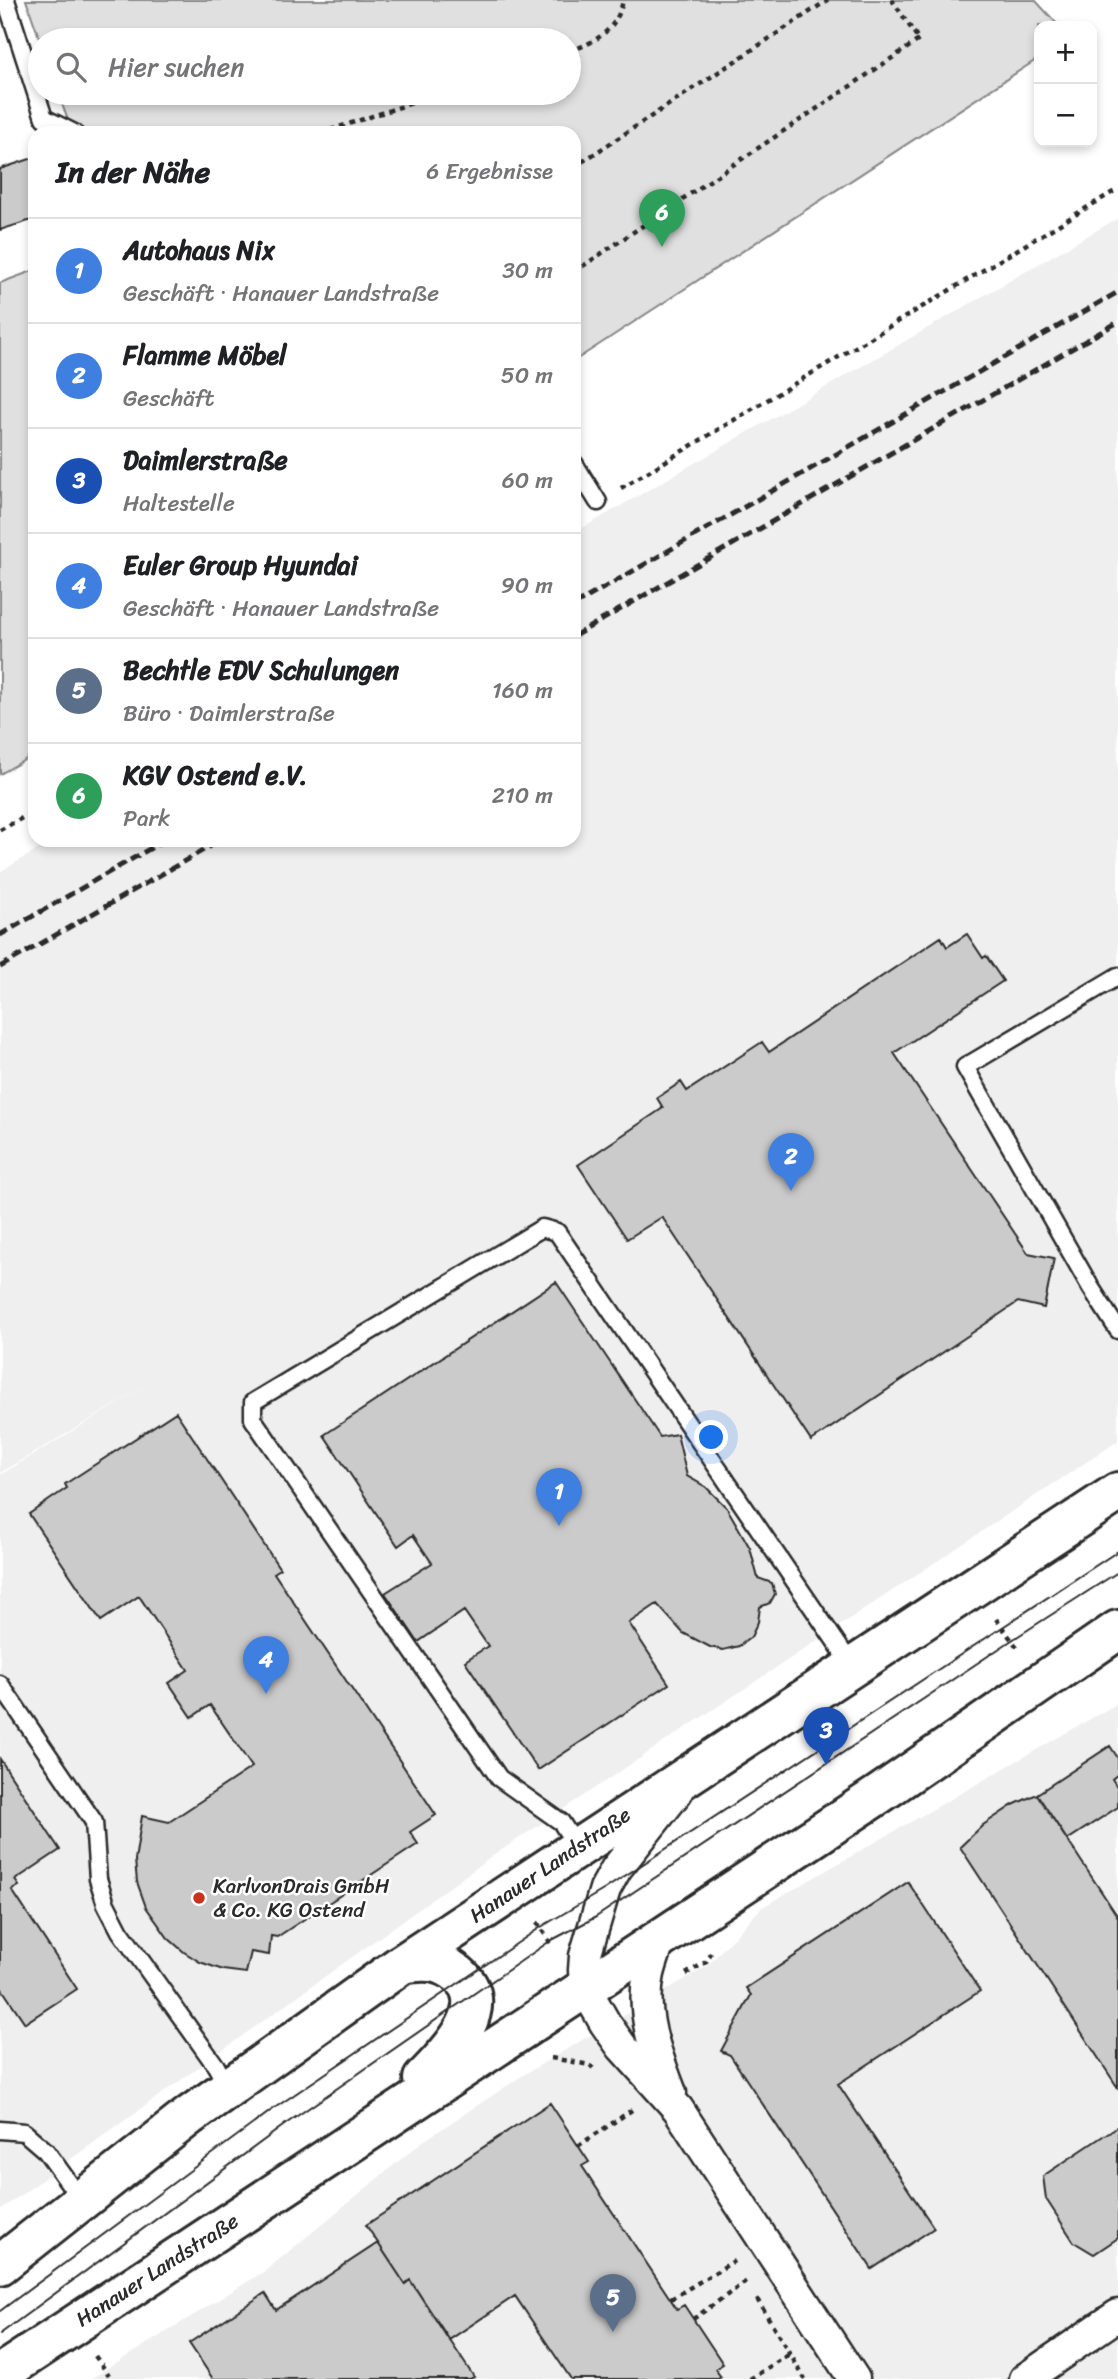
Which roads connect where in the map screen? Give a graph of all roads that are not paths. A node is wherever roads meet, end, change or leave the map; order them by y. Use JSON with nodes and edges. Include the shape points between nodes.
{"nodes":[{"id":1,"x":6,"y":0,"type":"edge"},
{"id":2,"x":28,"y":68,"type":"edge"},
{"id":3,"x":40,"y":105,"type":"edge"},
{"id":4,"x":60,"y":126,"type":"edge"},
{"id":5,"x":581,"y":474,"type":"edge"},
{"id":6,"x":598,"y":502,"type":"road end"},
{"id":7,"x":1118,"y":976,"type":"edge"},
{"id":8,"x":1118,"y":1328,"type":"edge"},
{"id":9,"x":1118,"y":1492,"type":"edge"},
{"id":10,"x":1118,"y":1630,"type":"edge"},
{"id":11,"x":853,"y":1667,"type":"junction"},
{"id":12,"x":0,"y":1684,"type":"edge"},
{"id":13,"x":704,"y":1763,"type":"junction"},
{"id":14,"x":577,"y":1847,"type":"junction"},
{"id":15,"x":661,"y":1937,"type":"junction"},
{"id":16,"x":402,"y":1964,"type":"junction"},
{"id":17,"x":585,"y":1988,"type":"junction"},
{"id":18,"x":228,"y":2088,"type":"junction"},
{"id":19,"x":678,"y":2109,"type":"junction"},
{"id":20,"x":388,"y":2117,"type":"junction"},
{"id":21,"x":0,"y":2130,"type":"edge"},
{"id":22,"x":82,"y":2201,"type":"junction"},
{"id":23,"x":0,"y":2265,"type":"edge"},
{"id":24,"x":1118,"y":2315,"type":"edge"},
{"id":25,"x":0,"y":2374,"type":"edge"},
{"id":26,"x":854,"y":2379,"type":"edge"},
{"id":27,"x":1024,"y":2379,"type":"edge"}],
"edges":[{"from":1,"to":2,"type":"lane"},
{"from":3,"to":4,"type":"lane","via":[[44,118]]},
{"from":5,"to":6,"type":"lane"},
{"from":7,"to":8,"type":"lane","via":[[965,1067]]},
{"from":9,"to":11,"type":"main road","name":"Hanauer Landstraße"},
{"from":10,"to":15,"type":"main road","name":"Hanauer Landstraße"},
{"from":11,"to":13,"type":"main road","name":"Hanauer Landstraße"},
{"from":11,"to":14,"type":"lane","via":[[557,1232],[542,1228],[253,1402],[253,1419],[499,1779],[561,1822]]},
{"from":12,"to":18,"type":"lane","via":[[94,1822],[98,1879],[120,1931]]},
{"from":13,"to":14,"type":"main road","name":"Hanauer Landstraße"},
{"from":13,"to":17,"type":"street","via":[[670,1799],[605,1889],[591,1935]]},
{"from":14,"to":16,"type":"main road","name":"Hanauer Landstraße"},
{"from":15,"to":17,"type":"main road","name":"Hanauer Landstraße"},
{"from":15,"to":19,"type":"street","via":[[649,1976],[650,2031]]},
{"from":16,"to":18,"type":"main road","name":"Hanauer Landstraße"},
{"from":16,"to":20,"type":"main road","via":[[421,1961],[447,1966],[465,1980],[472,1996],[470,2018],[451,2049]]},
{"from":17,"to":19,"type":"street","via":[[622,2047]]},
{"from":17,"to":20,"type":"main road","name":"Hanauer Landstraße"},
{"from":18,"to":22,"type":"main road","name":"Hanauer Landstraße"},
{"from":19,"to":26,"type":"street"},
{"from":20,"to":25,"type":"main road","name":"Hanauer Landstraße"},
{"from":21,"to":22,"type":"lane","via":[[24,2132],[32,2138]]},
{"from":22,"to":23,"type":"main road","name":"Hanauer Landstraße"},
{"from":24,"to":27,"type":"street"}]}
